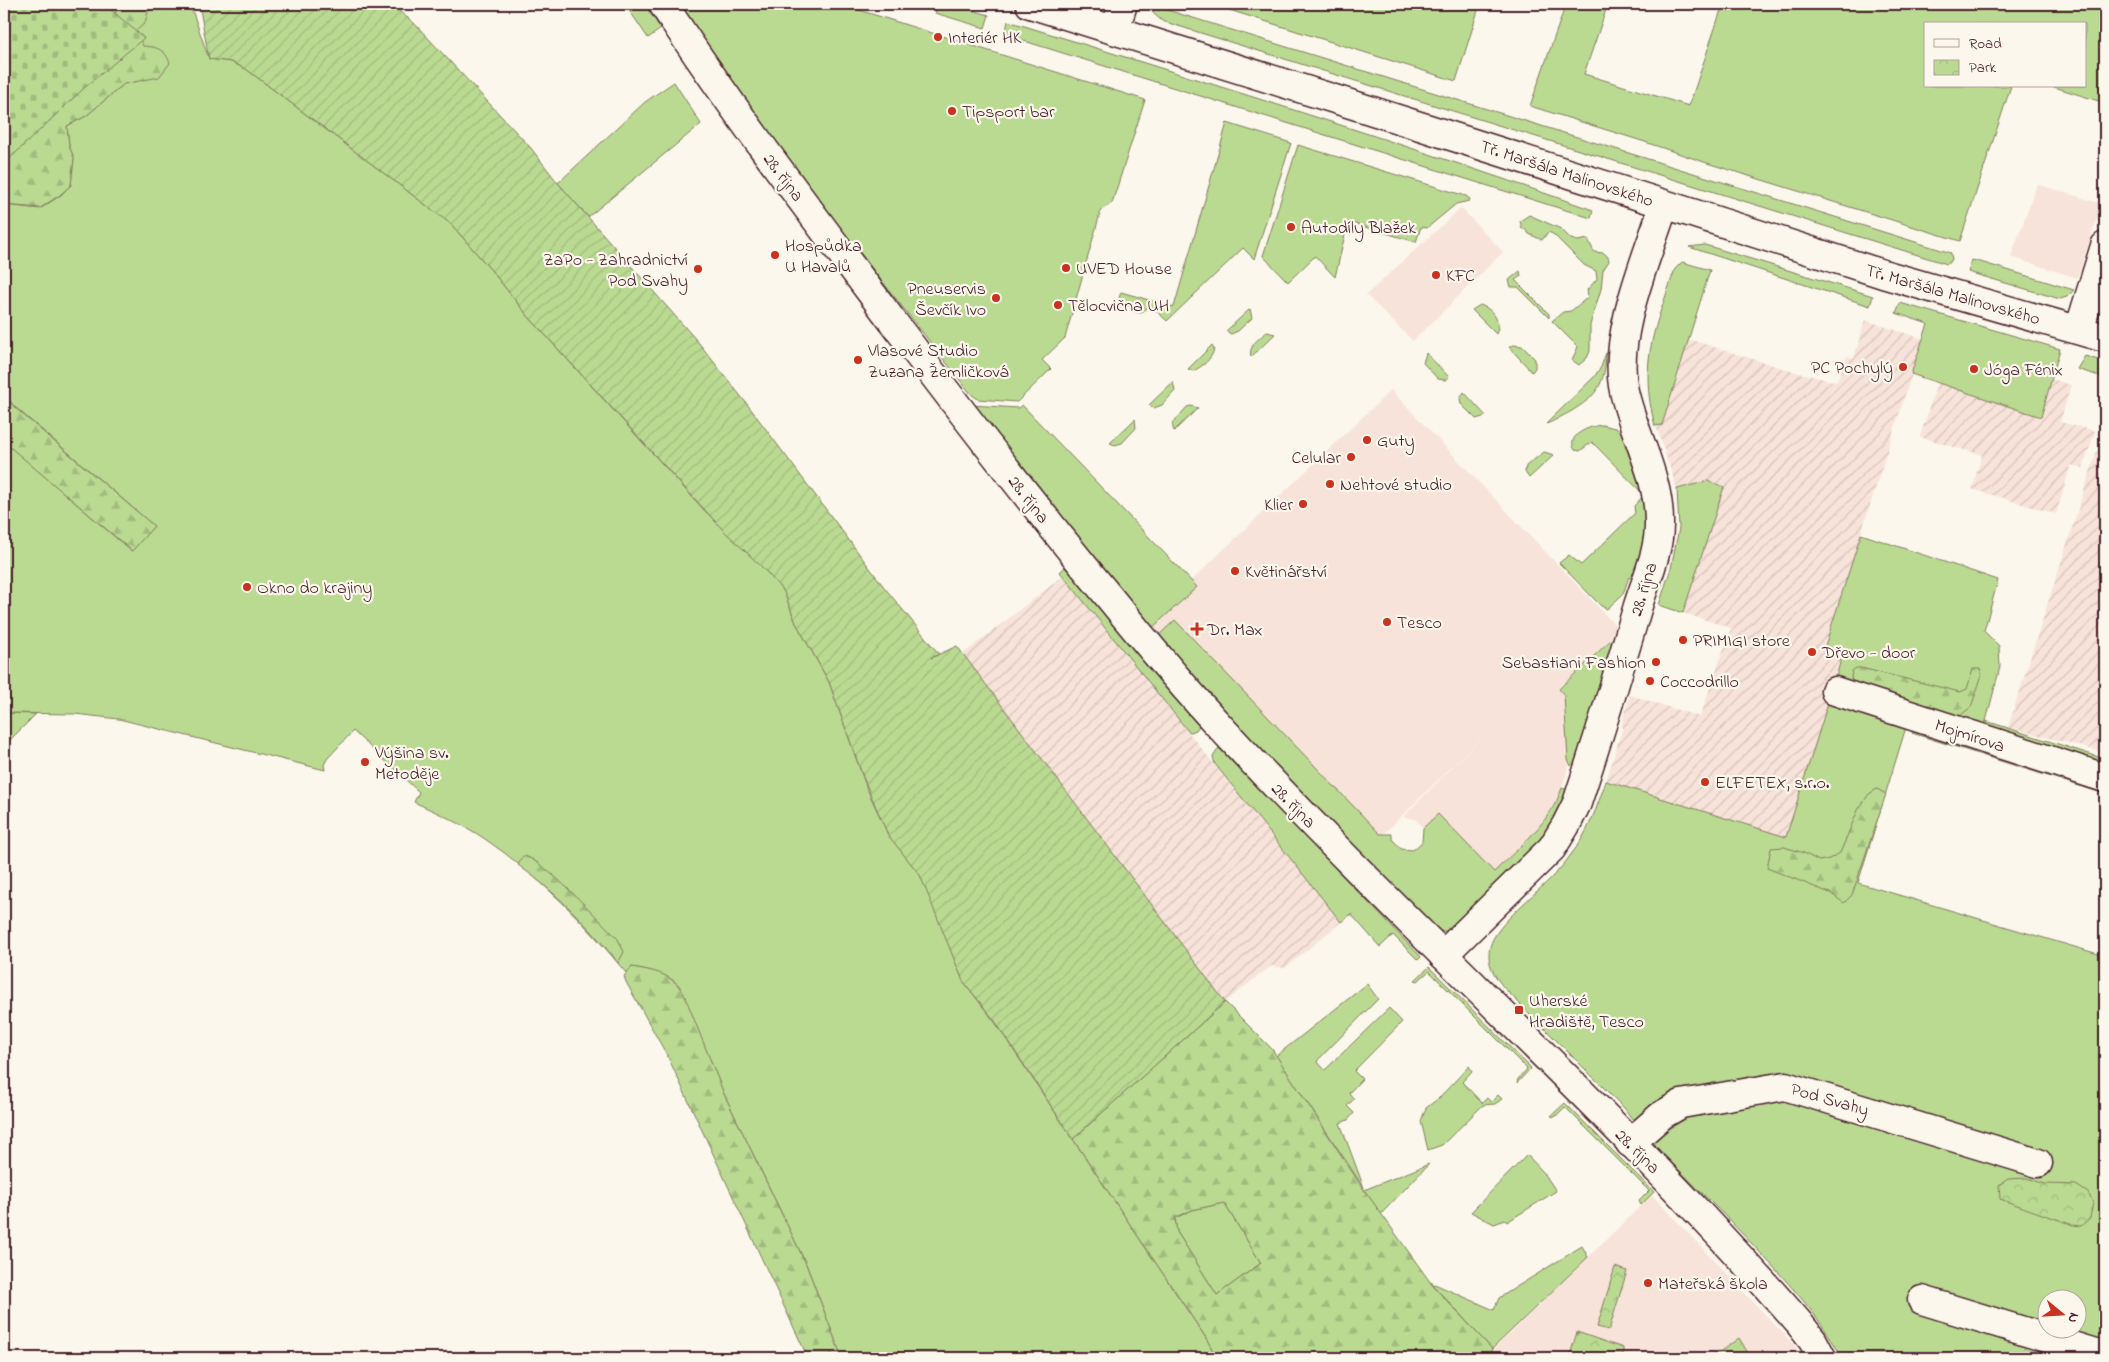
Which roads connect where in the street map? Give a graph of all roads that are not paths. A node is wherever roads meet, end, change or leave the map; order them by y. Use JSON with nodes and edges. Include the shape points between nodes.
{"nodes":[{"id":1,"x":663,"y":4,"type":"edge"},
{"id":2,"x":1030,"y":4,"type":"edge"},
{"id":3,"x":1123,"y":4,"type":"edge"},
{"id":4,"x":1115,"y":30,"type":"junction"},
{"id":5,"x":1664,"y":205,"type":"junction"},
{"id":6,"x":2105,"y":246,"type":"edge"},
{"id":7,"x":2078,"y":330,"type":"junction"},
{"id":8,"x":2105,"y":338,"type":"edge"},
{"id":9,"x":1835,"y":691,"type":"dead end"},
{"id":10,"x":2105,"y":778,"type":"edge"},
{"id":11,"x":1443,"y":955,"type":"junction"},
{"id":12,"x":1630,"y":1143,"type":"junction"},
{"id":13,"x":2038,"y":1163,"type":"dead end"},
{"id":14,"x":1922,"y":1300,"type":"dead end"},
{"id":15,"x":2105,"y":1356,"type":"edge"},
{"id":16,"x":1822,"y":1358,"type":"edge"}],
"edges":[{"from":1,"to":11,"type":"street","name":"28. října","via":[[738,114],[952,400],[1144,641],[1229,736]]},
{"from":2,"to":4,"type":"street","name":"Tř. Maršála Malinovského"},
{"from":3,"to":4,"type":"street"},
{"from":4,"to":5,"type":"street","name":"Tř. Maršála Malinovského"},
{"from":5,"to":7,"type":"street","name":"Tř. Maršála Malinovského","via":[[1883,274]]},
{"from":5,"to":11,"type":"street","name":"28. října","via":[[1628,317],[1622,346],[1624,390],[1655,483],[1659,512],[1659,533],[1644,586],[1577,803],[1566,825],[1545,855]]},
{"from":6,"to":7,"type":"street"},
{"from":7,"to":8,"type":"street","name":"Tř. Maršála Malinovského"},
{"from":9,"to":10,"type":"street","name":"Mojmírova"},
{"from":11,"to":12,"type":"street","name":"28. října"},
{"from":12,"to":13,"type":"street","name":"Pod Svahy","via":[[1662,1115],[1681,1104],[1784,1086]]},
{"from":12,"to":16,"type":"street","name":"28. října","via":[[1771,1291],[1806,1332]]},
{"from":14,"to":15,"type":"street"}]}
